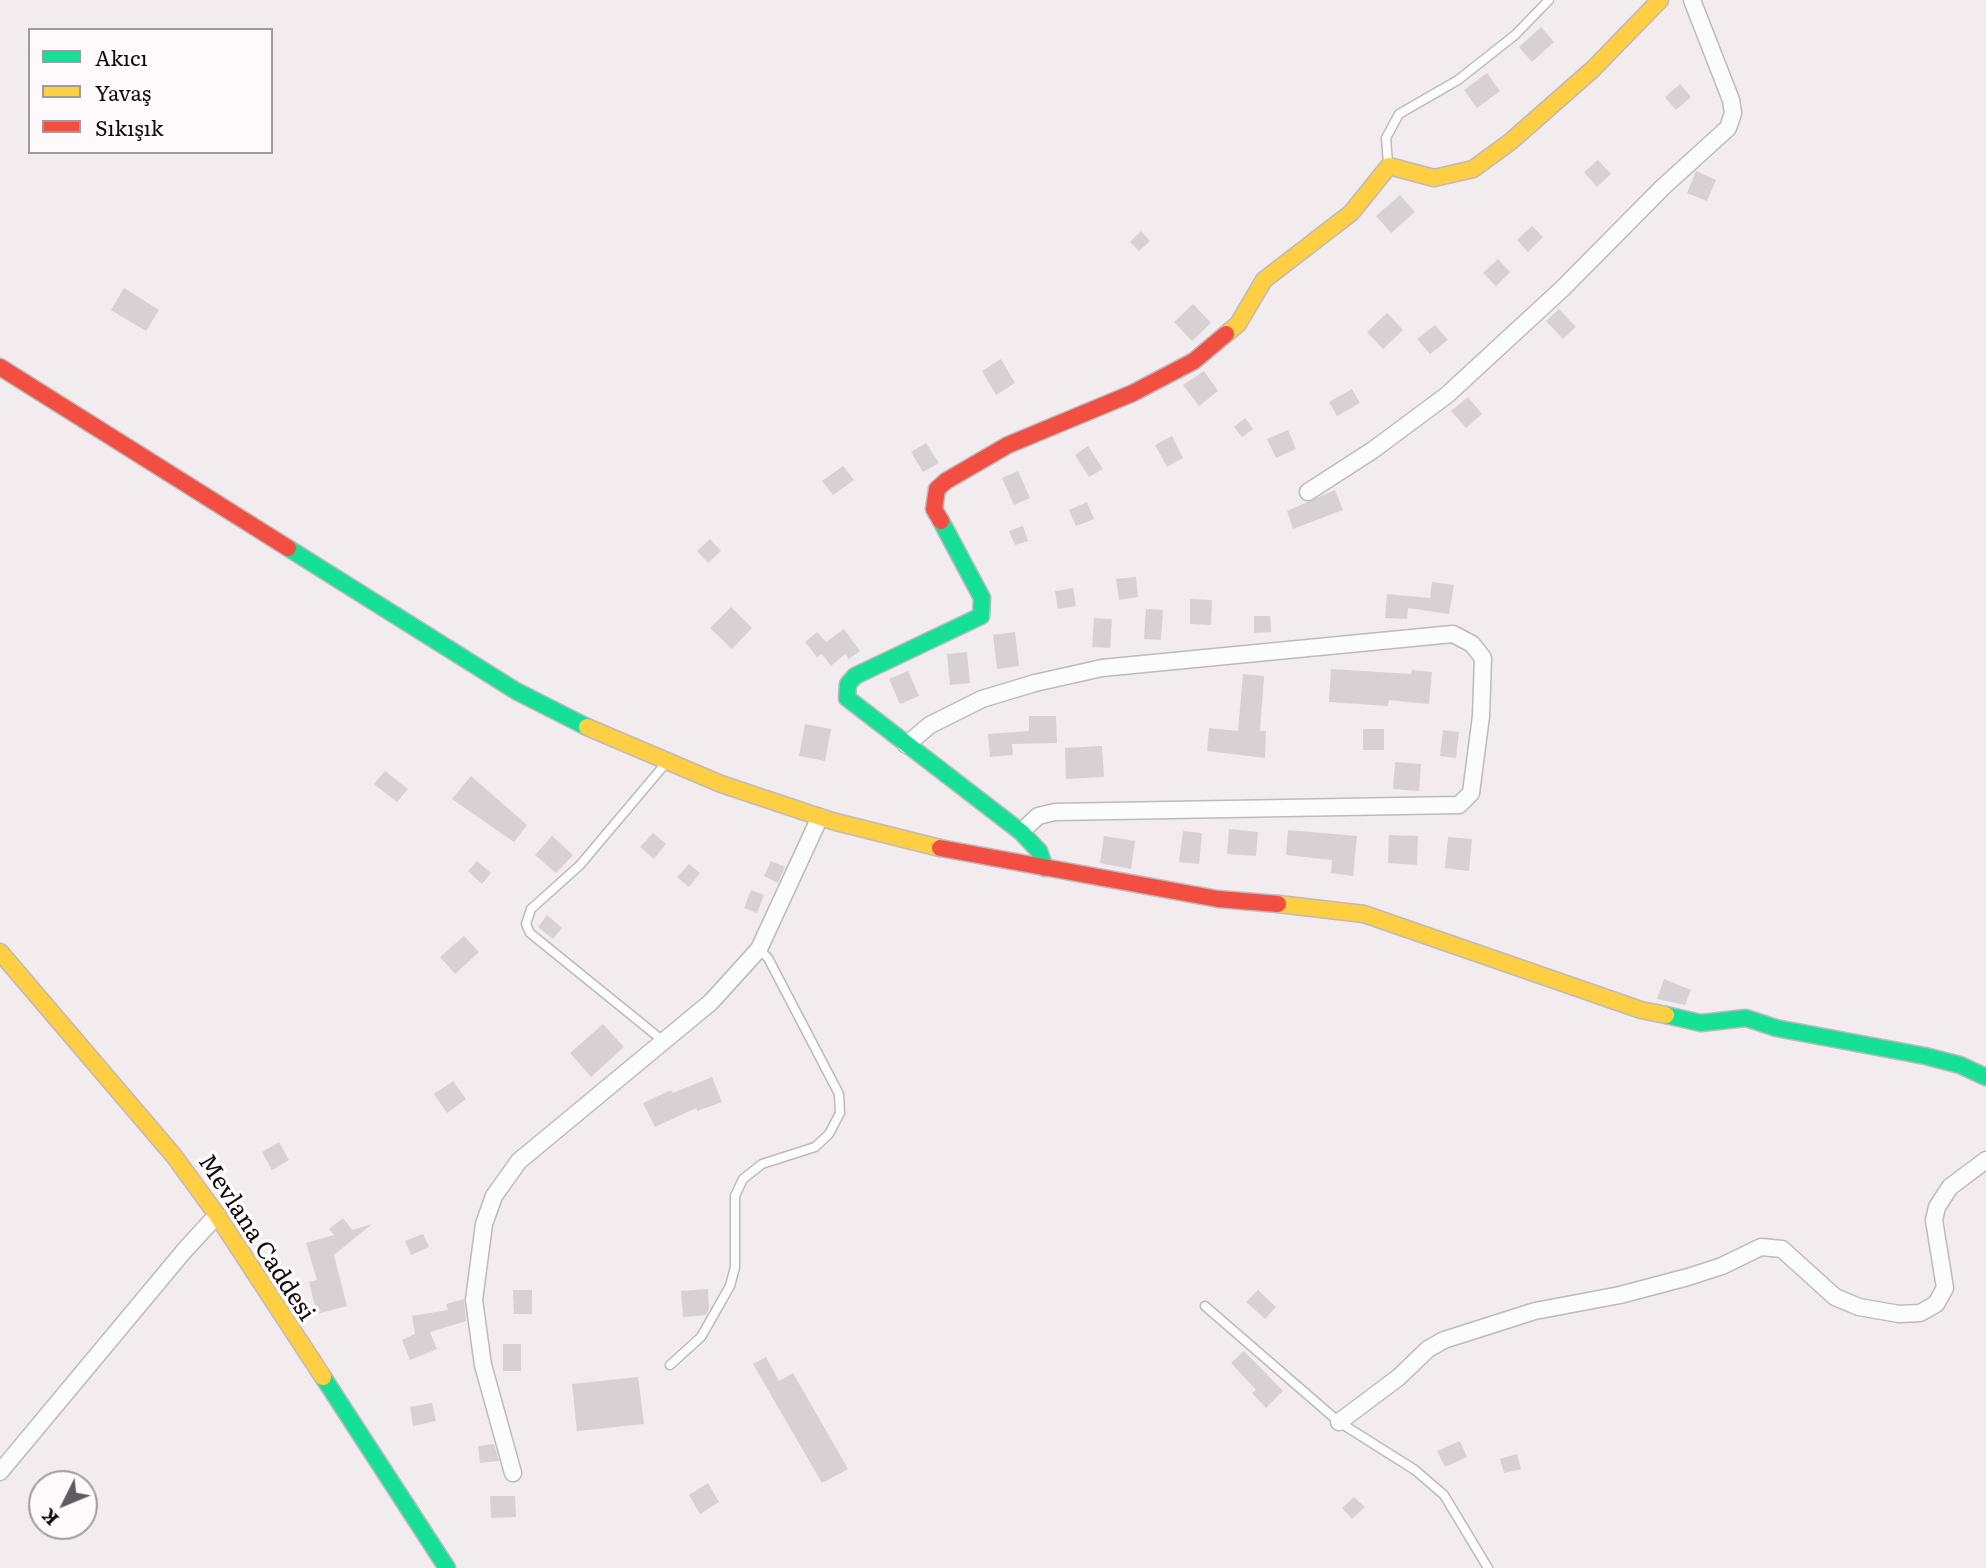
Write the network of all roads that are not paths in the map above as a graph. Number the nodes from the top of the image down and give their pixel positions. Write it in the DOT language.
graph roads {
  1 [pos="1549,0"];
  2 [pos="1660,0"];
  3 [pos="1692,0"];
  4 [pos="1389,166"];
  5 [pos="0,367"];
  6 [pos="1308,492"];
  7 [pos="906,745"];
  8 [pos="666,763"];
  9 [pos="820,817"];
  10 [pos="1021,832"];
  11 [pos="1045,868"];
  12 [pos="759,949"];
  13 [pos="0,952"];
  14 [pos="662,1040"];
  15 [pos="1986,1077"];
  16 [pos="1986,1160"];
  17 [pos="217,1215"];
  18 [pos="1205,1306"];
  19 [pos="670,1365"];
  20 [pos="1339,1422"];
  21 [pos="0,1472"];
  22 [pos="513,1473"];
  23 [pos="447,1568"];
  24 [pos="1488,1568"];
  1 -- 4 [label="lane"];
  2 -- 4 [label="street"];
  3 -- 6 [label="street"];
  4 -- 7 [label="street"];
  5 -- 8 [label="street"];
  7 -- 10 [label="street"];
  7 -- 10 [label="street"];
  8 -- 9 [label="street"];
  8 -- 14 [label="lane"];
  9 -- 11 [label="street"];
  9 -- 12 [label="street"];
  10 -- 11 [label="street"];
  11 -- 15 [label="street"];
  12 -- 14 [label="street"];
  12 -- 19 [label="lane"];
  13 -- 17 [label="street, Mevlana Caddesi"];
  14 -- 22 [label="street"];
  16 -- 20 [label="street"];
  17 -- 21 [label="street"];
  17 -- 23 [label="street, Mevlana Caddesi"];
  18 -- 20 [label="lane"];
  20 -- 24 [label="lane"];
}
